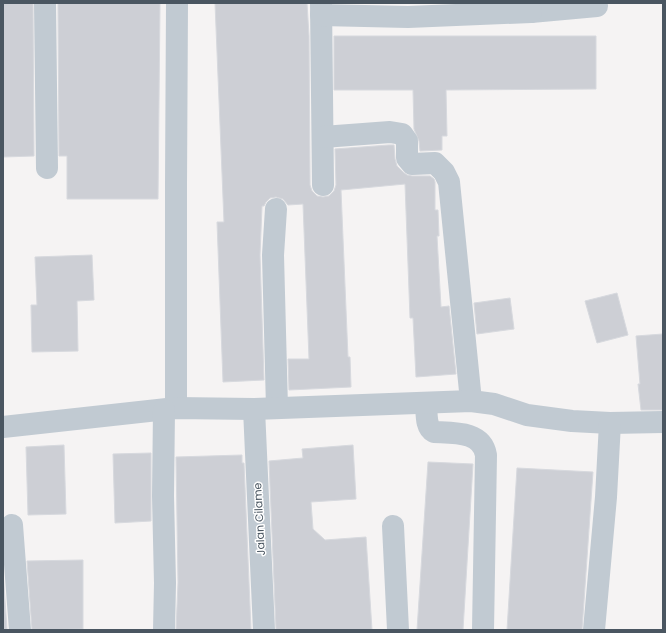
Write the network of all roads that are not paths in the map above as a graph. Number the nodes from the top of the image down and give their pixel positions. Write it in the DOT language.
graph roads {
  1 [pos="45,3"];
  2 [pos="177,3"];
  3 [pos="597,6"];
  4 [pos="531,8"];
  5 [pos="321,9"];
  6 [pos="323,137"];
  7 [pos="47,168"];
  8 [pos="323,185"];
  9 [pos="276,208"];
  10 [pos="472,401"];
  11 [pos="426,403"];
  12 [pos="277,408"];
  13 [pos="170,409"];
  14 [pos="254,409"];
  15 [pos="610,422"];
  16 [pos="663,422"];
  17 [pos="3,427"];
  18 [pos="12,525"];
  19 [pos="393,526"];
  20 [pos="20,630"];
  21 [pos="164,630"];
  22 [pos="264,630"];
  23 [pos="398,630"];
  24 [pos="483,630"];
  25 [pos="594,630"];
  1 -- 7 [label="street"];
  2 -- 13 [label="street"];
  3 -- 4 [label="street"];
  4 -- 5 [label="street"];
  5 -- 6 [label="street"];
  6 -- 8 [label="street"];
  6 -- 10 [label="street"];
  9 -- 12 [label="street"];
  10 -- 11 [label="street"];
  10 -- 15 [label="street"];
  11 -- 12 [label="street"];
  11 -- 24 [label="street"];
  12 -- 14 [label="street"];
  13 -- 14 [label="street"];
  13 -- 17 [label="street"];
  13 -- 21 [label="street"];
  14 -- 22 [label="street, Jalan Cilame"];
  15 -- 16 [label="street"];
  15 -- 25 [label="street"];
  18 -- 20 [label="street"];
  19 -- 23 [label="street"];
}
